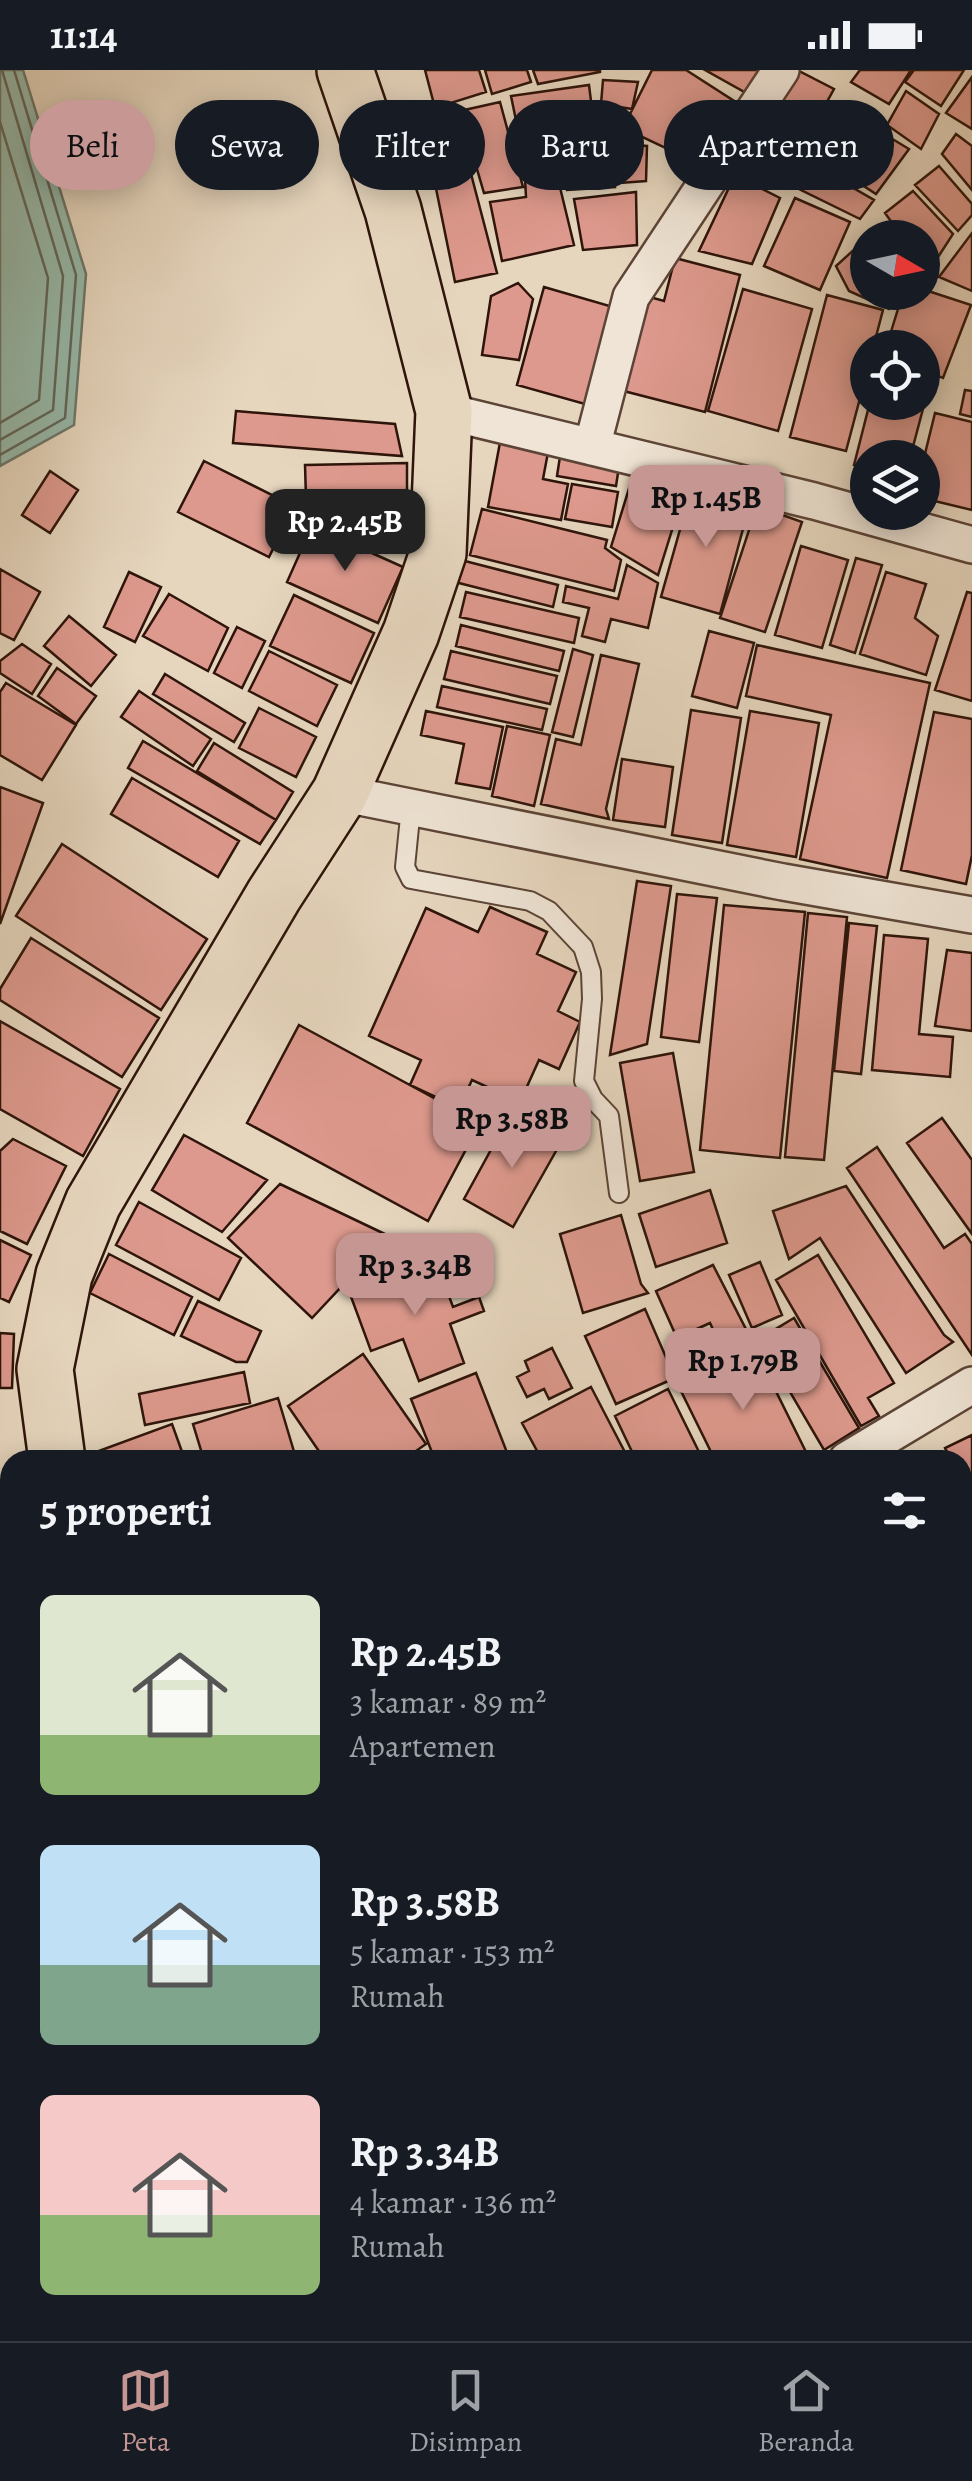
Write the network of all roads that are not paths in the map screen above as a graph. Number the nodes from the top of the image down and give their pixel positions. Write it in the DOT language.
graph roads {
  1 [pos="345,70"];
  2 [pos="781,70"];
  3 [pos="444,411"];
  4 [pos="592,446"];
  5 [pos="972,545"];
  6 [pos="340,793"];
  7 [pos="411,807"];
  8 [pos="972,915"];
  9 [pos="618,1193"];
  10 [pos="972,1385"];
  11 [pos="55,1450"];
  12 [pos="864,1450"];
  1 -- 3 [label="highway"];
  2 -- 4 [label="street"];
  3 -- 4 [label="street"];
  3 -- 6 [label="highway"];
  4 -- 5 [label="street"];
  6 -- 7 [label="street"];
  6 -- 11 [label="highway"];
  7 -- 8 [label="street"];
  7 -- 9 [label="lane"];
  10 -- 12 [label="street"];
}
